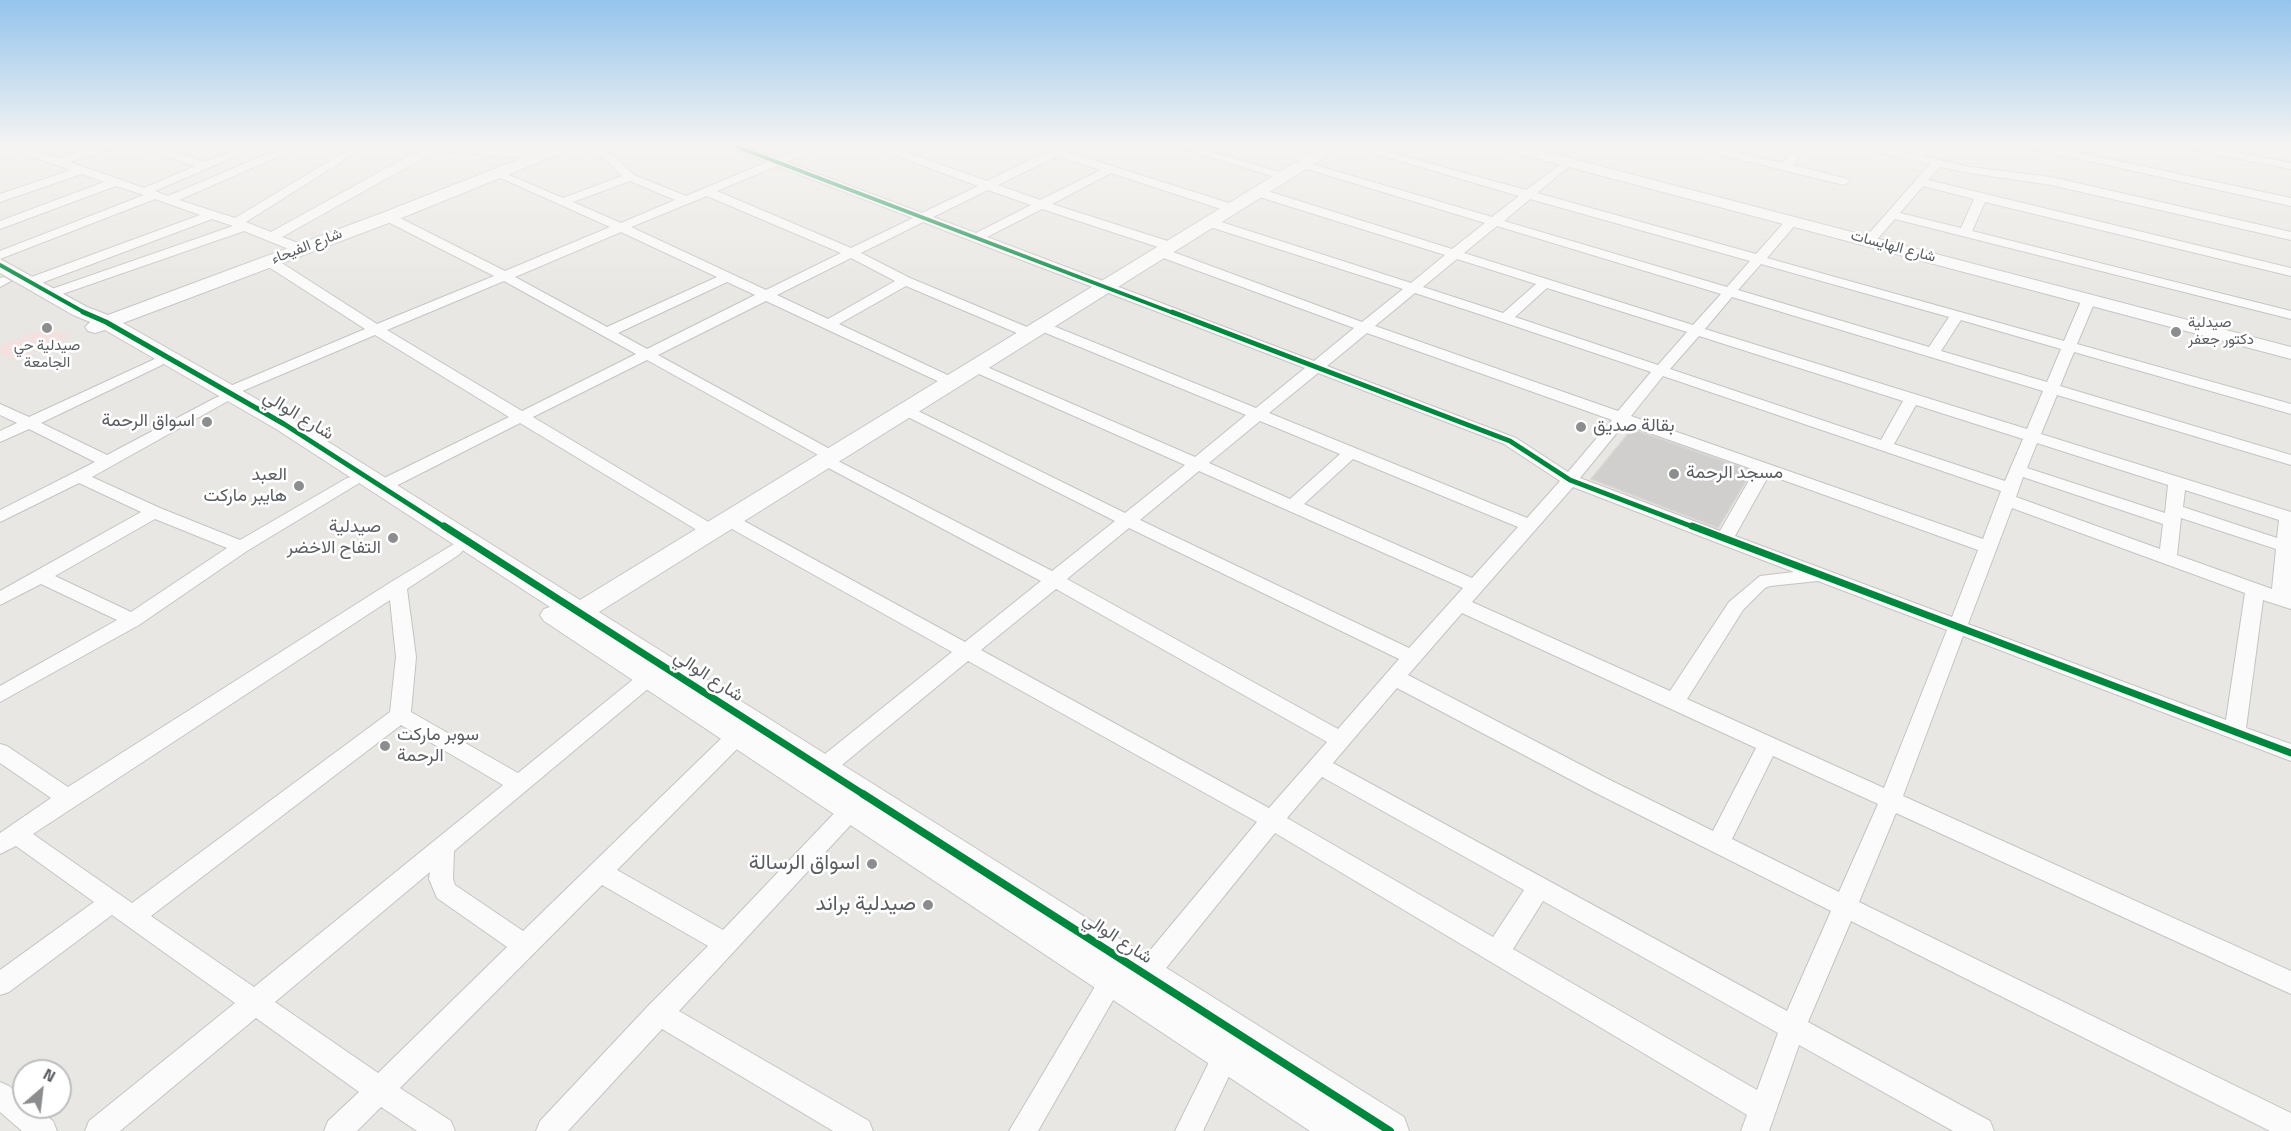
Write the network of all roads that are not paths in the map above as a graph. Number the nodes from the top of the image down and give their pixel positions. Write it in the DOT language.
graph roads {
  1 [pos="78,196"];
  2 [pos="144,196"];
  3 [pos="158,196"];
  4 [pos="178,196"];
  5 [pos="284,196"];
  6 [pos="346,196"];
  7 [pos="442,196"];
  8 [pos="549,196"];
  9 [pos="580,196"];
  10 [pos="675,196"];
  11 [pos="695,196"];
  12 [pos="717,196"];
  13 [pos="866,196"];
  14 [pos="965,196"];
  15 [pos="1017,196"];
  16 [pos="1060,196"];
  17 [pos="1194,196"];
  18 [pos="1251,196"];
  19 [pos="1269,196"];
  20 [pos="1405,196"];
  21 [pos="1526,196"];
  22 [pos="1534,196"];
  23 [pos="1696,196"];
  24 [pos="1909,196"];
  25 [pos="1977,196"];
  26 [pos="2003,196"];
  27 [pos="2039,196"];
  28 [pos="2044,196"];
  29 [pos="2263,196"];
  30 [pos="1982,197"];
  31 [pos="168,200"];
  32 [pos="685,200"];
  33 [pos="563,202"];
  34 [pos="2291,202"];
  35 [pos="1042,205"];
  36 [pos="1231,208"];
  37 [pos="211,215"];
  38 [pos="1893,215"];
  39 [pos="388,217"];
  40 [pos="923,217"];
  41 [pos="1792,221"];
  42 [pos="1208,222"];
  43 [pos="1493,222"];
  44 [pos="0,225"];
  45 [pos="239,225"];
  46 [pos="620,227"];
  47 [pos="1965,233"];
  48 [pos="2291,236"];
  49 [pos="272,237"];
  50 [pos="976,238"];
  51 [pos="1869,241"];
  52 [pos="301,249"];
  53 [pos="1165,249"];
  54 [pos="850,253"];
  55 [pos="0,255"];
  56 [pos="1454,255"];
  57 [pos="1760,259"];
  58 [pos="269,261"];
  59 [pos="2291,272"];
  60 [pos="504,276"];
  61 [pos="1,277"];
  62 [pos="726,278"];
  63 [pos="905,281"];
  64 [pos="1545,283"];
  65 [pos="1104,287"];
  66 [pos="41,288"];
  67 [pos="1414,288"];
  68 [pos="1731,293"];
  69 [pos="766,295"];
  70 [pos="2089,299"];
  71 [pos="1958,314"];
  72 [pos="2291,315"];
  73 [pos="1506,318"];
  74 [pos="100,325"];
  75 [pos="828,325"];
  76 [pos="1366,328"];
  77 [pos="1035,329"];
  78 [pos="376,330"];
  79 [pos="1697,330"];
  80 [pos="608,332"];
  81 [pos="2069,345"];
  82 [pos="1934,352"];
  83 [pos="2291,353"];
  84 [pos="647,355"];
  85 [pos="157,362"];
  86 [pos="975,367"];
  87 [pos="1317,367"];
  88 [pos="1660,371"];
  89 [pos="951,382"];
  90 [pos="2052,388"];
  91 [pos="224,396"];
  92 [pos="1911,399"];
  93 [pos="0,409"];
  94 [pos="2291,409"];
  95 [pos="905,410"];
  96 [pos="1258,415"];
  97 [pos="522,417"];
  98 [pos="1621,418"];
  99 [pos="29,423"];
  100 [pos="0,437"];
  101 [pos="2032,437"];
  102 [pos="1885,447"];
  103 [pos="1350,453"];
  104 [pos="828,458"];
  105 [pos="2291,460"];
  106 [pos="106,461"];
  107 [pos="1197,465"];
  108 [pos="1764,469"];
  109 [pos="79,477"];
  110 [pos="1570,480"];
  111 [pos="354,482"];
  112 [pos="2177,483"];
  113 [pos="382,486"];
  114 [pos="2012,486"];
  115 [pos="1292,506"];
  116 [pos="154,512"];
  117 [pos="2173,516"];
  118 [pos="0,517"];
  119 [pos="2289,518"];
  120 [pos="1128,521"];
  121 [pos="720,525"];
  122 [pos="1529,525"];
  123 [pos="1724,539"];
  124 [pos="1989,547"];
  125 [pos="2288,547"];
  126 [pos="242,548"];
  127 [pos="454,550"];
  128 [pos="2168,558"];
  129 [pos="40,576"];
  130 [pos="1821,576"];
  131 [pos="1054,580"];
  132 [pos="397,586"];
  133 [pos="1475,586"];
  134 [pos="2255,590"];
  135 [pos="0,599"];
  136 [pos="2285,601"];
  137 [pos="1460,604"];
  138 [pos="571,617"];
  139 [pos="132,620"];
  140 [pos="1957,627"];
  141 [pos="965,650"];
  142 [pos="1412,657"];
  143 [pos="1394,677"];
  144 [pos="648,678"];
  145 [pos="0,695"];
  146 [pos="1674,702"];
  147 [pos="400,715"];
  148 [pos="2235,732"];
  149 [pos="738,735"];
  150 [pos="1341,740"];
  151 [pos="1768,744"];
  152 [pos="0,752"];
  153 [pos="2291,753"];
  154 [pos="1319,765"];
  155 [pos="823,768"];
  156 [pos="518,784"];
  157 [pos="68,798"];
  158 [pos="1891,799"];
  159 [pos="850,811"];
  160 [pos="1272,820"];
  161 [pos="8,840"];
  162 [pos="1718,844"];
  163 [pos="443,846"];
  164 [pos="600,872"];
  165 [pos="1539,887"];
  166 [pos="112,902"];
  167 [pos="1844,906"];
  168 [pos="132,916"];
  169 [pos="725,943"];
  170 [pos="525,946"];
  171 [pos="1497,952"];
  172 [pos="2291,982"];
  173 [pos="1129,983"];
  174 [pos="0,984"];
  175 [pos="254,1002"];
  176 [pos="658,1013"];
  177 [pos="1793,1028"];
  178 [pos="1226,1055"];
  179 [pos="379,1090"];
  180 [pos="0,1095"];
  181 [pos="1759,1120"];
  182 [pos="2291,1127"];
  183 [pos="43,1131"];
  184 [pos="99,1131"];
  185 [pos="338,1131"];
  186 [pos="441,1131"];
  187 [pos="550,1131"];
  188 [pos="859,1131"];
  189 [pos="1023,1131"];
  190 [pos="1189,1131"];
  191 [pos="1344,1131"];
  192 [pos="1390,1131"];
  193 [pos="1980,1131"];
  1 -- 44 [label="street"];
  2 -- 55 [label="street"];
  3 -- 31 [label="street"];
  4 -- 31 [label="street"];
  5 -- 45 [label="street"];
  6 -- 49 [label="street"];
  7 -- 39 [label="street, شارع الفيحاء"];
  8 -- 33 [label="street"];
  9 -- 33 [label="street"];
  10 -- 32 [label="street"];
  11 -- 32 [label="street"];
  12 -- 54 [label="street"];
  13 -- 40 [label="street"];
  14 -- 40 [label="street"];
  15 -- 35 [label="street"];
  16 -- 35 [label="street"];
  17 -- 36 [label="street"];
  18 -- 36 [label="street"];
  19 -- 56 [label="street"];
  20 -- 43 [label="street"];
  21 -- 43 [label="street"];
  22 -- 57 [label="street"];
  23 -- 41 [label="street, شارع الهايسات"];
  24 -- 38 [label="street"];
  25 -- 30 [label="street"];
  26 -- 30 [label="street"];
  27 -- 59 [label="street"];
  28 -- 48 [label="street"];
  29 -- 34 [label="street"];
  30 -- 47 [label="street"];
  31 -- 37 [label="street"];
  32 -- 46 [label="street"];
  33 -- 46 [label="street"];
  35 -- 50 [label="street"];
  35 -- 53 [label="street"];
  36 -- 42 [label="street"];
  37 -- 45 [label="street"];
  37 -- 66 [label="street"];
  38 -- 47 [label="street"];
  38 -- 51 [label="street"];
  39 -- 52 [label="street, شارع الفيحاء"];
  39 -- 60 [label="street"];
  40 -- 50 [label="street"];
  40 -- 54 [label="street"];
  41 -- 51 [label="street, شارع الهايسات"];
  41 -- 57 [label="street"];
  42 -- 53 [label="street"];
  42 -- 67 [label="street"];
  43 -- 56 [label="street"];
  43 -- 68 [label="street"];
  45 -- 49 [label="street"];
  45 -- 66 [label="street"];
  46 -- 60 [label="street"];
  46 -- 62 [label="street"];
  47 -- 72 [label="street"];
  49 -- 52 [label="street"];
  50 -- 65 [label="street"];
  51 -- 70 [label="street, شارع الهايسات"];
  52 -- 58 [label="street, شارع الفيحاء"];
  53 -- 65 [label="street"];
  53 -- 76 [label="street"];
  54 -- 63 [label="street"];
  54 -- 69 [label="street"];
  56 -- 64 [label="street"];
  56 -- 67 [label="street"];
  57 -- 68 [label="street"];
  57 -- 71 [label="street"];
  58 -- 74 [label="street, شارع الفيحاء"];
  58 -- 78 [label="street"];
  60 -- 78 [label="street"];
  60 -- 80 [label="street"];
  61 -- 66 [label="street, شارع الوالي"];
  61 -- 74 [label="street, شارع الوالي"];
  62 -- 69 [label="street"];
  62 -- 80 [label="street"];
  63 -- 75 [label="street"];
  63 -- 77 [label="street"];
  64 -- 73 [label="street"];
  64 -- 79 [label="street"];
  65 -- 77 [label="street"];
  65 -- 87 [label="street"];
  66 -- 74 [label="street, شارع الوالي"];
  67 -- 73 [label="street"];
  67 -- 76 [label="street"];
  68 -- 79 [label="street"];
  68 -- 82 [label="street"];
  69 -- 75 [label="street"];
  69 -- 84 [label="street"];
  70 -- 81 [label="street"];
  70 -- 83 [label="street, شارع الهايسات"];
  71 -- 81 [label="street"];
  71 -- 82 [label="street"];
  73 -- 88 [label="street"];
  74 -- 85 [label="street, شارع الوالي"];
  74 -- 91 [label="street, شارع الوالي"];
  75 -- 89 [label="street"];
  76 -- 87 [label="street"];
  76 -- 98 [label="street"];
  77 -- 86 [label="street"];
  77 -- 96 [label="street"];
  78 -- 91 [label="street"];
  78 -- 97 [label="street"];
  79 -- 88 [label="street"];
  79 -- 92 [label="street"];
  80 -- 84 [label="street"];
  81 -- 90 [label="street"];
  81 -- 94 [label="street"];
  82 -- 90 [label="street"];
  84 -- 97 [label="street"];
  84 -- 104 [label="street"];
  85 -- 91 [label="street, شارع الوالي"];
  85 -- 99 [label="street"];
  86 -- 89 [label="street"];
  86 -- 107 [label="street"];
  87 -- 96 [label="street"];
  87 -- 110 [label="street"];
  88 -- 98 [label="street"];
  88 -- 102 [label="street"];
  89 -- 95 [label="street"];
  90 -- 101 [label="street"];
  90 -- 105 [label="street"];
  91 -- 106 [label="street"];
  91 -- 111 [label="street, شارع الوالي"];
  91 -- 113 [label="street, شارع الوالي"];
  92 -- 101 [label="street"];
  92 -- 102 [label="street"];
  93 -- 99 [label="street"];
  95 -- 104 [label="street"];
  95 -- 120 [label="street"];
  96 -- 103 [label="street"];
  96 -- 107 [label="street"];
  97 -- 113 [label="street"];
  97 -- 121 [label="street"];
  98 -- 108 [label="street"];
  98 -- 110 [label="street"];
  99 -- 100 [label="street"];
  99 -- 106 [label="street"];
  101 -- 112 [label="street"];
  101 -- 114 [label="street"];
  102 -- 114 [label="street"];
  103 -- 115 [label="street"];
  103 -- 122 [label="street"];
  104 -- 121 [label="street"];
  104 -- 131 [label="street"];
  106 -- 109 [label="street"];
  107 -- 115 [label="street"];
  107 -- 120 [label="street"];
  108 -- 123 [label="street"];
  108 -- 124 [label="street"];
  109 -- 116 [label="street"];
  109 -- 118 [label="street"];
  110 -- 122 [label="street"];
  110 -- 123 [label="street"];
  111 -- 126 [label="street"];
  111 -- 127 [label="street, شارع الوالي"];
  112 -- 117 [label="street"];
  112 -- 119 [label="street"];
  113 -- 138 [label="street, شارع الوالي"];
  114 -- 117 [label="street"];
  114 -- 124 [label="street"];
  114 -- 128 [label="street"];
  115 -- 133 [label="street"];
  116 -- 126 [label="street"];
  116 -- 129 [label="street"];
  117 -- 125 [label="street"];
  117 -- 128 [label="street"];
  119 -- 125 [label="street"];
  120 -- 131 [label="street"];
  120 -- 142 [label="street"];
  121 -- 138 [label="street"];
  121 -- 141 [label="street"];
  122 -- 133 [label="street"];
  123 -- 130 [label="street"];
  124 -- 140 [label="street"];
  125 -- 136 [label="street"];
  126 -- 139 [label="street"];
  127 -- 132 [label="street"];
  127 -- 138 [label="street, شارع الوالي"];
  128 -- 134 [label="street"];
  129 -- 135 [label="street"];
  129 -- 139 [label="street"];
  130 -- 140 [label="street"];
  130 -- 146 [label="street"];
  131 -- 141 [label="street"];
  131 -- 150 [label="street"];
  132 -- 147 [label="street"];
  132 -- 157 [label="street"];
  133 -- 137 [label="street"];
  134 -- 136 [label="street"];
  134 -- 148 [label="street"];
  137 -- 142 [label="street"];
  137 -- 146 [label="street"];
  138 -- 144 [label="street, شارع الوالي"];
  138 -- 155 [label="street, شارع الوالي"];
  139 -- 145 [label="street"];
  140 -- 148 [label="street"];
  140 -- 158 [label="street"];
  141 -- 155 [label="street"];
  141 -- 160 [label="street"];
  142 -- 143 [label="street"];
  143 -- 150 [label="street"];
  143 -- 162 [label="street"];
  144 -- 149 [label="street, شارع الوالي"];
  144 -- 156 [label="street"];
  146 -- 151 [label="street"];
  147 -- 156 [label="street"];
  147 -- 168 [label="street"];
  148 -- 153 [label="street"];
  149 -- 159 [label="street, شارع الوالي"];
  149 -- 164 [label="street"];
  150 -- 154 [label="street"];
  151 -- 158 [label="street"];
  151 -- 162 [label="street"];
  152 -- 157 [label="street"];
  154 -- 160 [label="street"];
  154 -- 165 [label="street"];
  155 -- 173 [label="street, شارع الوالي"];
  156 -- 163 [label="street"];
  157 -- 161 [label="street"];
  158 -- 167 [label="street"];
  158 -- 172 [label="street"];
  159 -- 169 [label="street"];
  159 -- 173 [label="street, شارع الوالي"];
  160 -- 171 [label="street"];
  160 -- 173 [label="street"];
  161 -- 166 [label="street"];
  162 -- 167 [label="street"];
  163 -- 170 [label="street"];
  163 -- 175 [label="street"];
  164 -- 169 [label="street"];
  164 -- 170 [label="street"];
  165 -- 171 [label="street"];
  165 -- 177 [label="street"];
  166 -- 168 [label="street"];
  166 -- 174 [label="street"];
  167 -- 177 [label="street"];
  167 -- 182 [label="street"];
  168 -- 175 [label="street"];
  169 -- 176 [label="street"];
  170 -- 179 [label="street"];
  171 -- 181 [label="street"];
  173 -- 178 [label="street, شارع الوالي"];
  173 -- 189 [label="street"];
  173 -- 192 [label="street, شارع الوالي"];
  175 -- 179 [label="street"];
  175 -- 184 [label="street"];
  176 -- 187 [label="street"];
  176 -- 188 [label="street"];
  177 -- 181 [label="street"];
  177 -- 193 [label="street"];
  178 -- 190 [label="street"];
  178 -- 191 [label="street, شارع الوالي"];
  179 -- 185 [label="street"];
  179 -- 186 [label="street"];
  180 -- 183 [label="street"];
}
